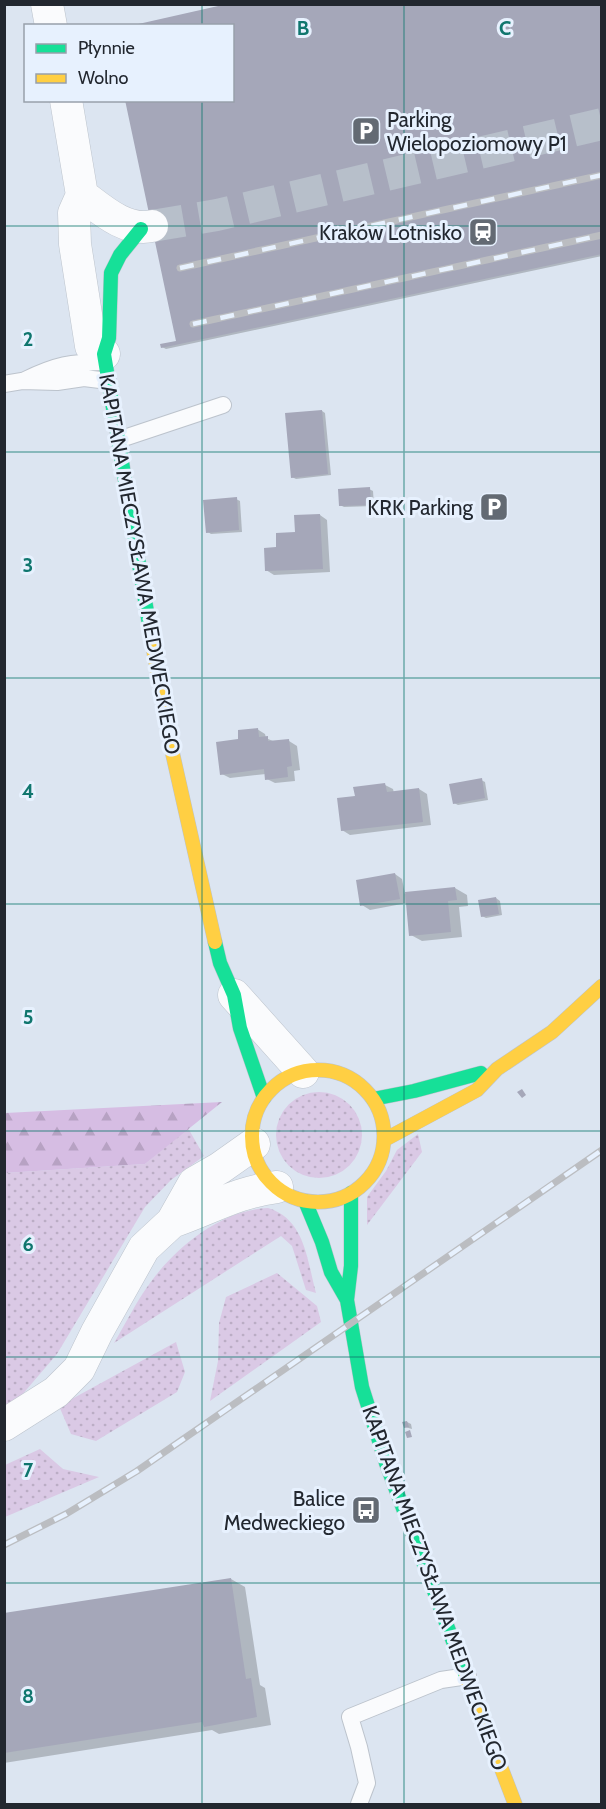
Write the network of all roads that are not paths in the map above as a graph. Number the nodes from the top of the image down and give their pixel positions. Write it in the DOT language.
graph roads {
  1 [pos="47,4"];
  2 [pos="51,24"];
  3 [pos="66,102"];
  4 [pos="82,195"];
  5 [pos="147,228"];
  6 [pos="106,366"];
  7 [pos="4,384"];
  8 [pos="223,405"];
  9 [pos="118,440"];
  10 [pos="602,986"];
  11 [pos="234,995"];
  12 [pos="497,1069"];
  13 [pos="303,1072"];
  14 [pos="264,1098"];
  15 [pos="373,1099"];
  16 [pos="384,1140"];
  17 [pos="254,1144"];
  18 [pos="277,1187"];
  19 [pos="351,1193"];
  20 [pos="305,1201"];
  21 [pos="172,1221"];
  22 [pos="347,1300"];
  23 [pos="4,1425"];
  24 [pos="468,1676"];
  25 [pos="359,1804"];
  26 [pos="515,1804"];
  1 -- 2 [label="street"];
  3 -- 4 [label="street, KAPITANA MIECZYSŁAWA MEDWECKIEGO"];
  4 -- 5 [label="street"];
  4 -- 6 [label="street, KAPITANA MIECZYSŁAWA MEDWECKIEGO"];
  5 -- 6 [label="main road"];
  6 -- 7 [label="lane"];
  6 -- 9 [label="main road, KAPITANA MIECZYSŁAWA MEDWECKIEGO"];
  8 -- 9 [label="lane"];
  9 -- 11 [label="main road, KAPITANA MIECZYSŁAWA MEDWECKIEGO"];
  10 -- 12 [label="main road"];
  11 -- 13 [label="street, KAPITANA MIECZYSŁAWA MEDWECKIEGO"];
  11 -- 14 [label="main road, KAPITANA MIECZYSŁAWA MEDWECKIEGO"];
  12 -- 15 [label="main road"];
  12 -- 16 [label="main road"];
  13 -- 14 [label="main road"];
  13 -- 15 [label="main road"];
  14 -- 17 [label="main road"];
  15 -- 16 [label="main road"];
  16 -- 19 [label="main road"];
  17 -- 18 [label="main road"];
  17 -- 21 [label="street"];
  18 -- 20 [label="main road"];
  18 -- 21 [label="street"];
  19 -- 20 [label="main road"];
  19 -- 22 [label="main road, KAPITANA MIECZYSŁAWA MEDWECKIEGO"];
  20 -- 22 [label="main road, KAPITANA MIECZYSŁAWA MEDWECKIEGO"];
  21 -- 23 [label="street"];
  22 -- 24 [label="main road, KAPITANA MIECZYSŁAWA MEDWECKIEGO"];
  24 -- 25 [label="lane"];
  24 -- 26 [label="main road, KAPITANA MIECZYSŁAWA MEDWECKIEGO"];
}
